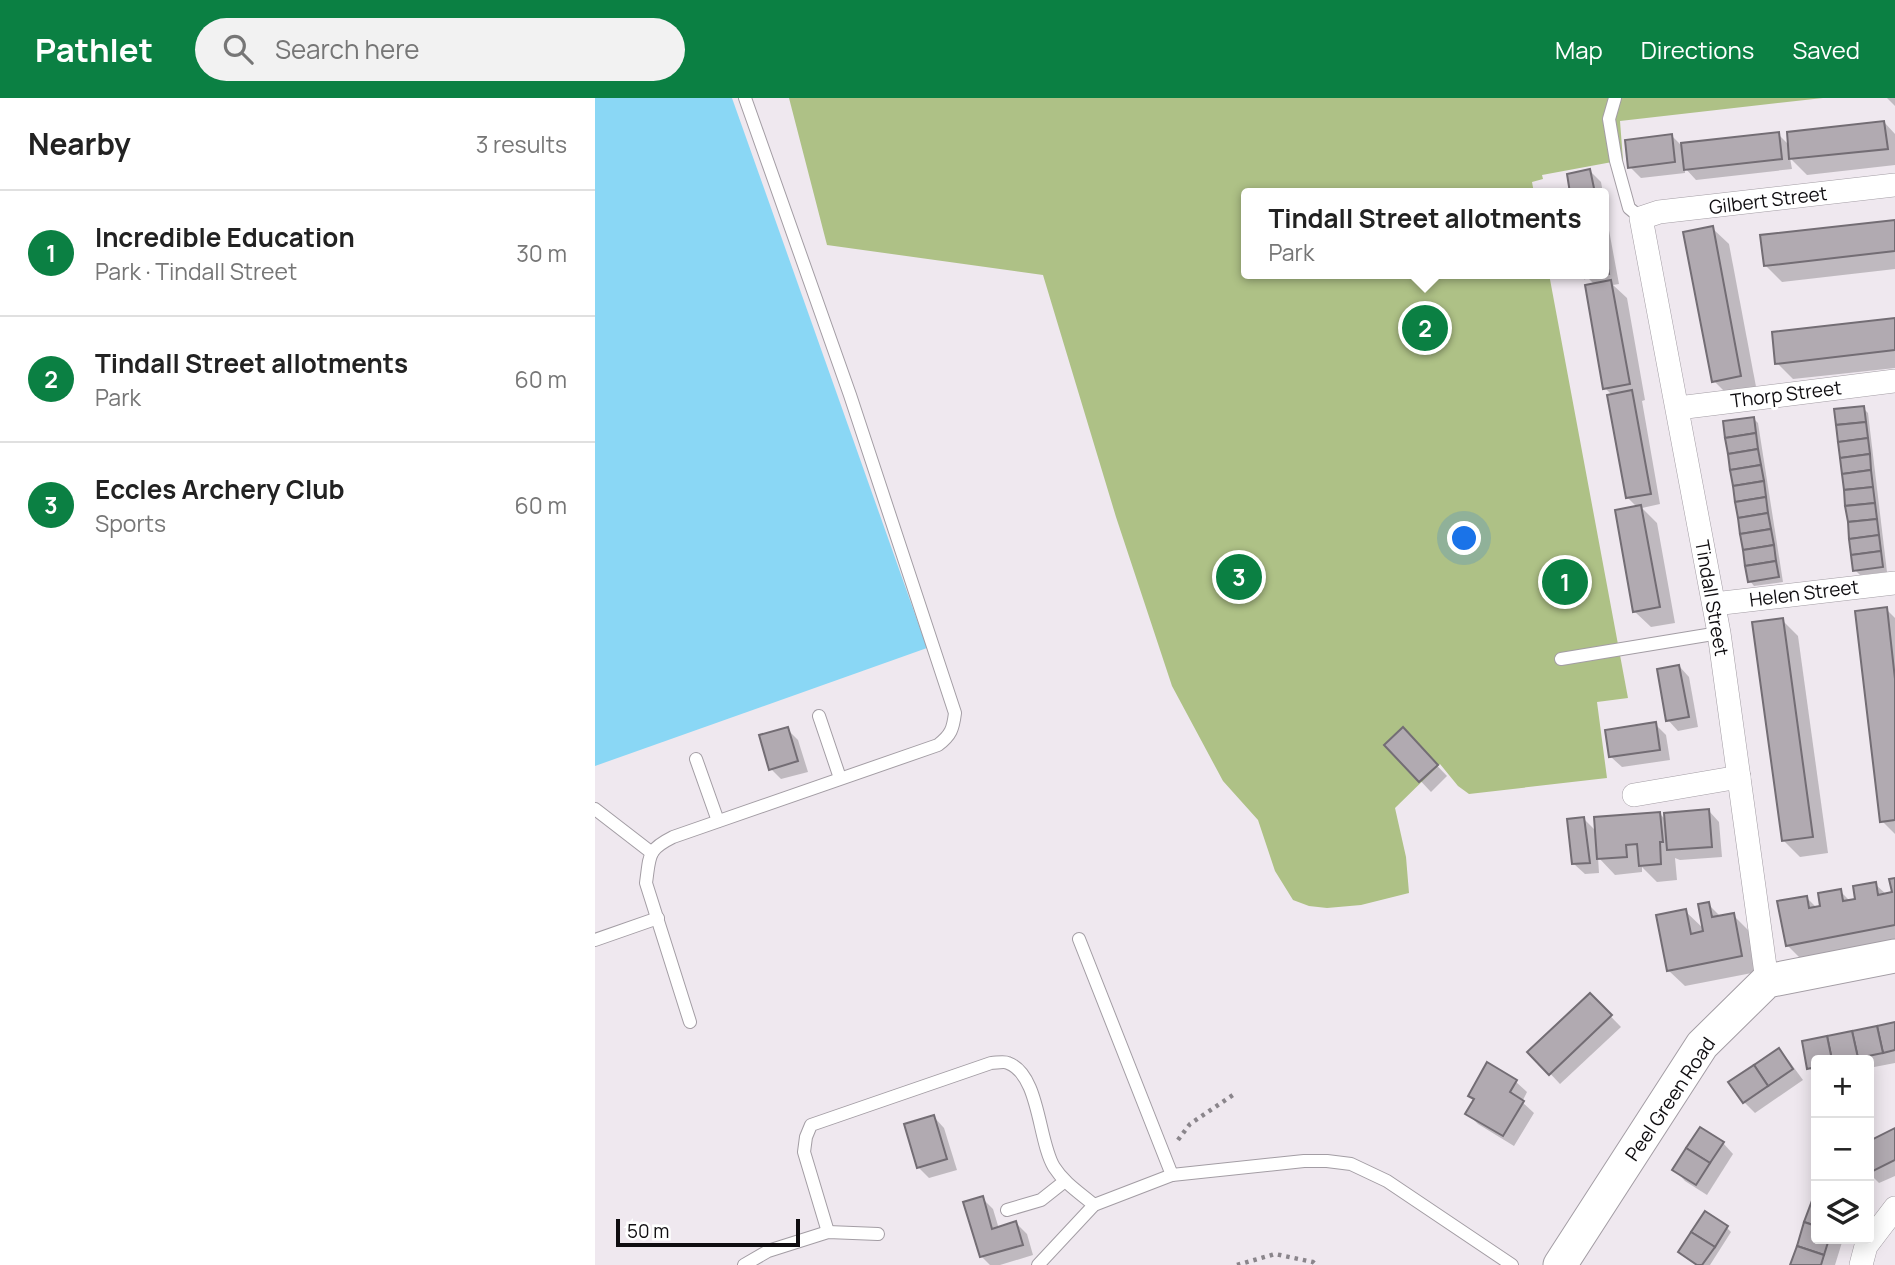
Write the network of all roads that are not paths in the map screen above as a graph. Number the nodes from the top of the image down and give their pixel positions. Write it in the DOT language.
graph roads {
  1 [pos="745,98"];
  2 [pos="1615,98"];
  3 [pos="1895,185"];
  4 [pos="1641,218"];
  5 [pos="1895,381"];
  6 [pos="1678,408"];
  7 [pos="1895,583"];
  8 [pos="1714,604"];
  9 [pos="1719,633"];
  10 [pos="1561,659"];
  11 [pos="819,716"];
  12 [pos="696,759"];
  13 [pos="1739,777"];
  14 [pos="840,778"];
  15 [pos="1634,795"];
  16 [pos="595,809"];
  17 [pos="718,821"];
  18 [pos="652,853"];
  19 [pos="658,919"];
  20 [pos="1079,939"];
  21 [pos="595,940"];
  22 [pos="1895,956"];
  23 [pos="1767,981"];
  24 [pos="690,1021"];
  25 [pos="1172,1175"];
  26 [pos="1065,1181"];
  27 [pos="1094,1205"];
  28 [pos="1895,1208"];
  29 [pos="1007,1210"];
  30 [pos="828,1232"];
  31 [pos="878,1234"];
  32 [pos="744,1265"];
  33 [pos="1038,1265"];
  34 [pos="1512,1265"];
  35 [pos="1560,1265"];
  36 [pos="1861,1265"];
  1 -- 14 [label="lane"];
  2 -- 4 [label="lane"];
  3 -- 4 [label="street, Gilbert Street"];
  4 -- 6 [label="street, Tindall Street"];
  5 -- 6 [label="street, Thorp Street"];
  6 -- 8 [label="street, Tindall Street"];
  7 -- 8 [label="street, Helen Street"];
  8 -- 9 [label="street, Tindall Street"];
  9 -- 10 [label="lane"];
  9 -- 13 [label="street, Tindall Street"];
  11 -- 14 [label="lane"];
  12 -- 17 [label="lane"];
  13 -- 15 [label="street"];
  13 -- 23 [label="street, Tindall Street"];
  14 -- 17 [label="lane"];
  16 -- 18 [label="lane"];
  17 -- 18 [label="lane"];
  18 -- 19 [label="lane"];
  19 -- 21 [label="lane"];
  19 -- 24 [label="lane"];
  20 -- 25 [label="lane"];
  22 -- 23 [label="street"];
  23 -- 35 [label="street, Peel Green Road"];
  25 -- 27 [label="lane"];
  25 -- 34 [label="lane"];
  26 -- 27 [label="lane"];
  26 -- 29 [label="lane"];
  26 -- 30 [label="lane"];
  27 -- 33 [label="lane"];
  28 -- 36 [label="street"];
  30 -- 31 [label="lane"];
  30 -- 32 [label="lane"];
}
